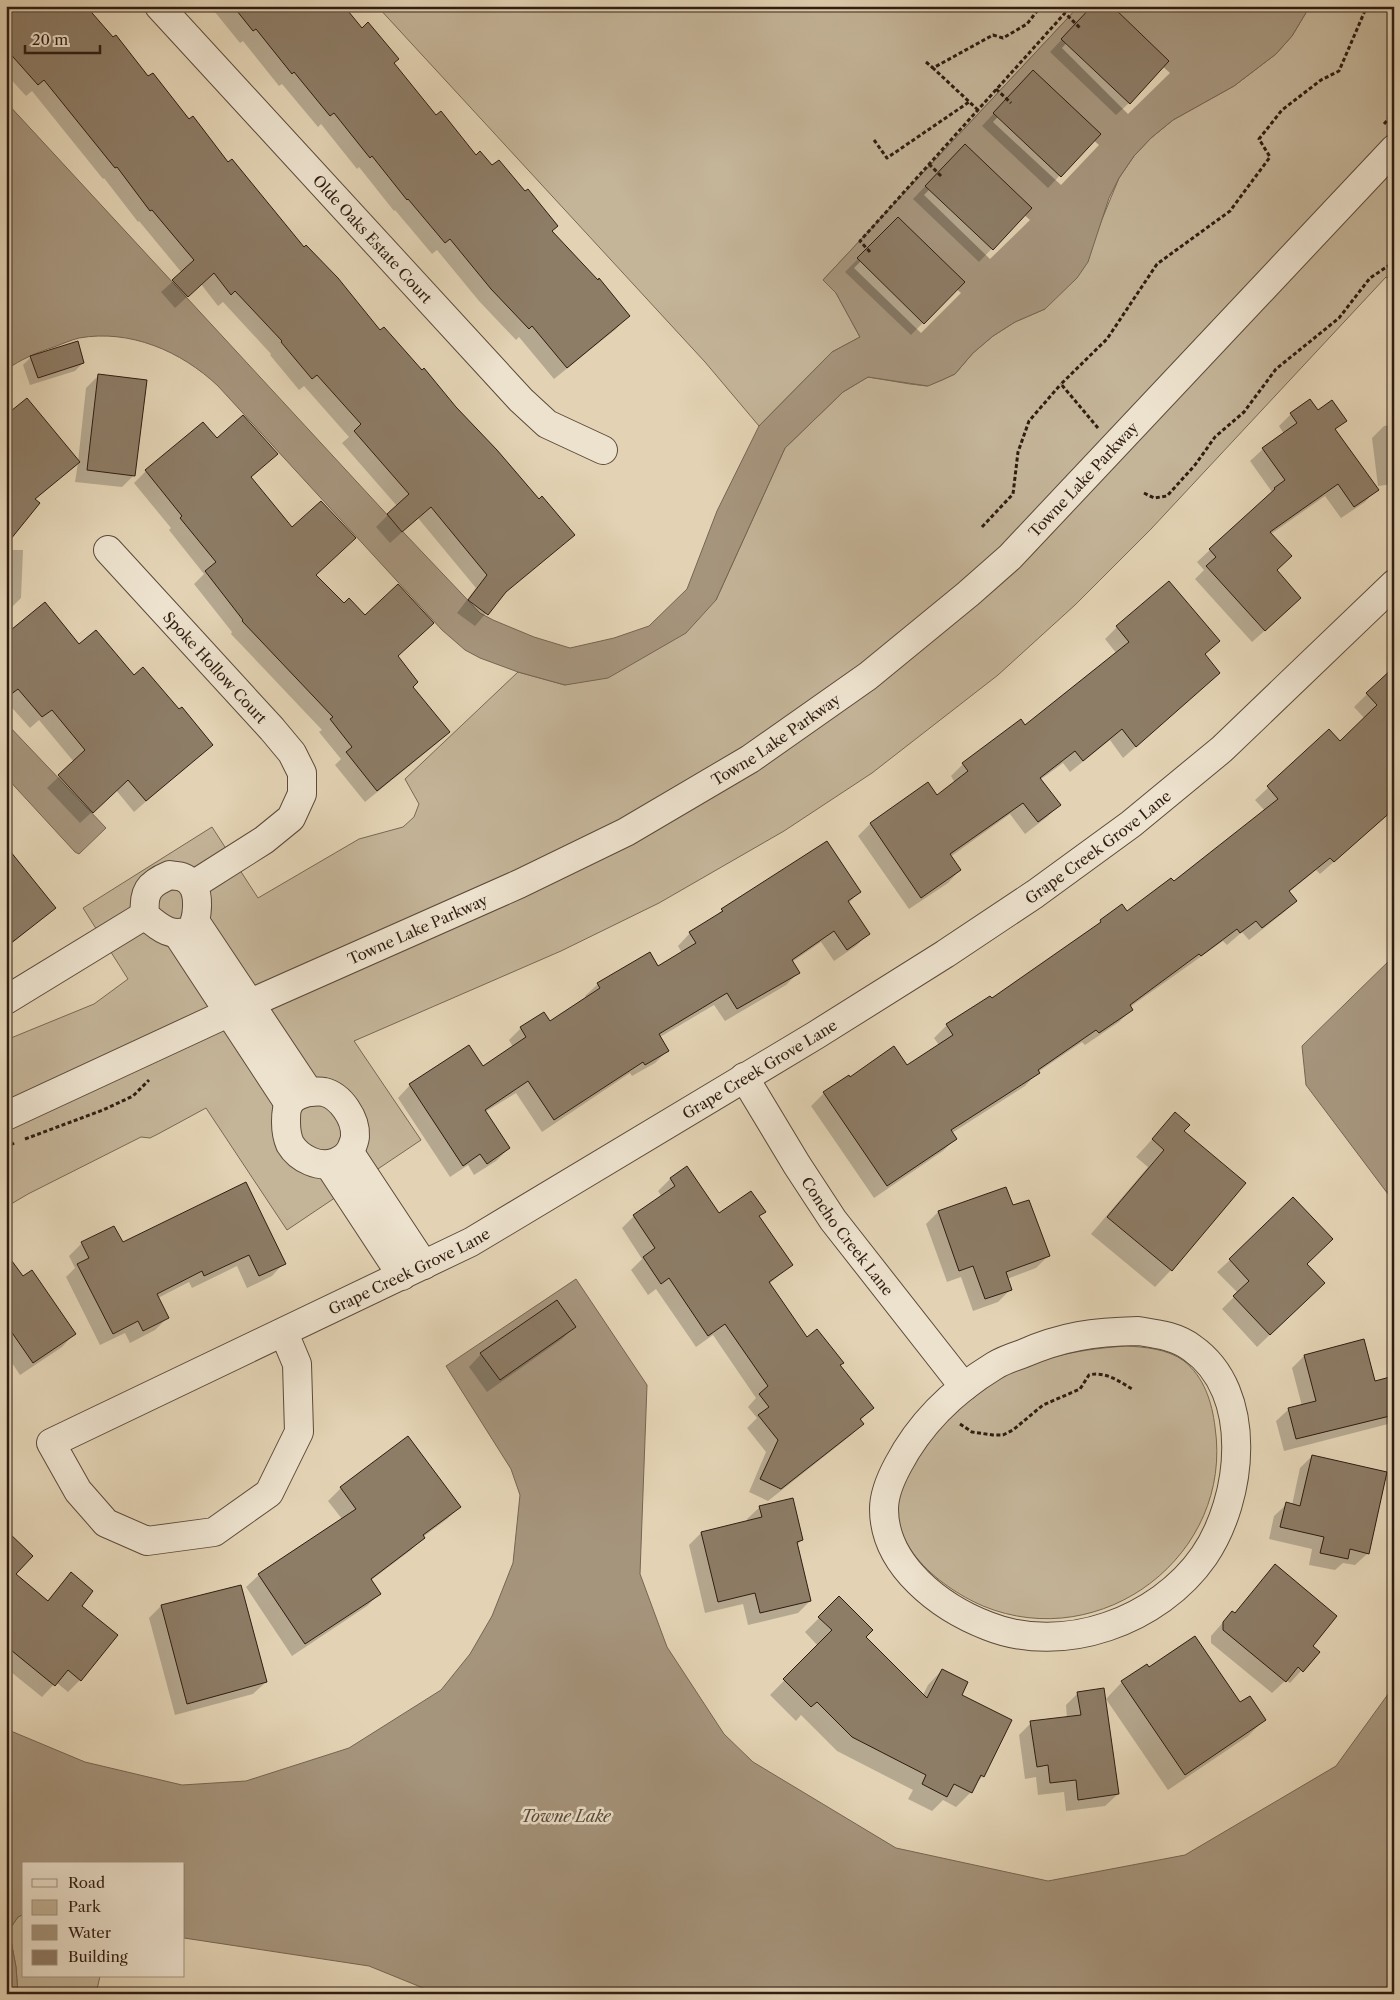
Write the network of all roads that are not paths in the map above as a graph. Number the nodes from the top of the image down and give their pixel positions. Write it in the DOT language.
graph roads {
  1 [pos="159,6"];
  2 [pos="1394,150"];
  3 [pos="603,450"];
  4 [pos="108,550"];
  5 [pos="1394,584"];
  6 [pos="193,885"];
  7 [pos="145,915"];
  8 [pos="187,928"];
  9 [pos="6,1000"];
  10 [pos="239,1008"];
  11 [pos="744,1077"];
  12 [pos="299,1098"];
  13 [pos="6,1116"];
  14 [pos="339,1159"];
  15 [pos="413,1271"];
  16 [pos="284,1333"];
  17 [pos="964,1387"];
  1 -- 3 [label="street, Olde Oaks Estate Court"];
  2 -- 10 [label="street, Towne Lake Parkway"];
  4 -- 6 [label="street, Spoke Hollow Court"];
  5 -- 11 [label="street, Grape Creek Grove Lane"];
  6 -- 7 [label="street"];
  6 -- 8 [label="street"];
  7 -- 8 [label="street"];
  7 -- 9 [label="street"];
  8 -- 10 [label="street"];
  10 -- 12 [label="street"];
  10 -- 13 [label="street, Towne Lake Parkway"];
  11 -- 15 [label="street, Grape Creek Grove Lane"];
  11 -- 17 [label="street, Concho Creek Lane"];
  12 -- 14 [label="street"];
  12 -- 14 [label="street"];
  14 -- 15 [label="street"];
  15 -- 16 [label="street, Grape Creek Grove Lane"];
  16 -- 16 [label="street, Grape Creek Grove Lane"];
  17 -- 17 [label="street"];
}
